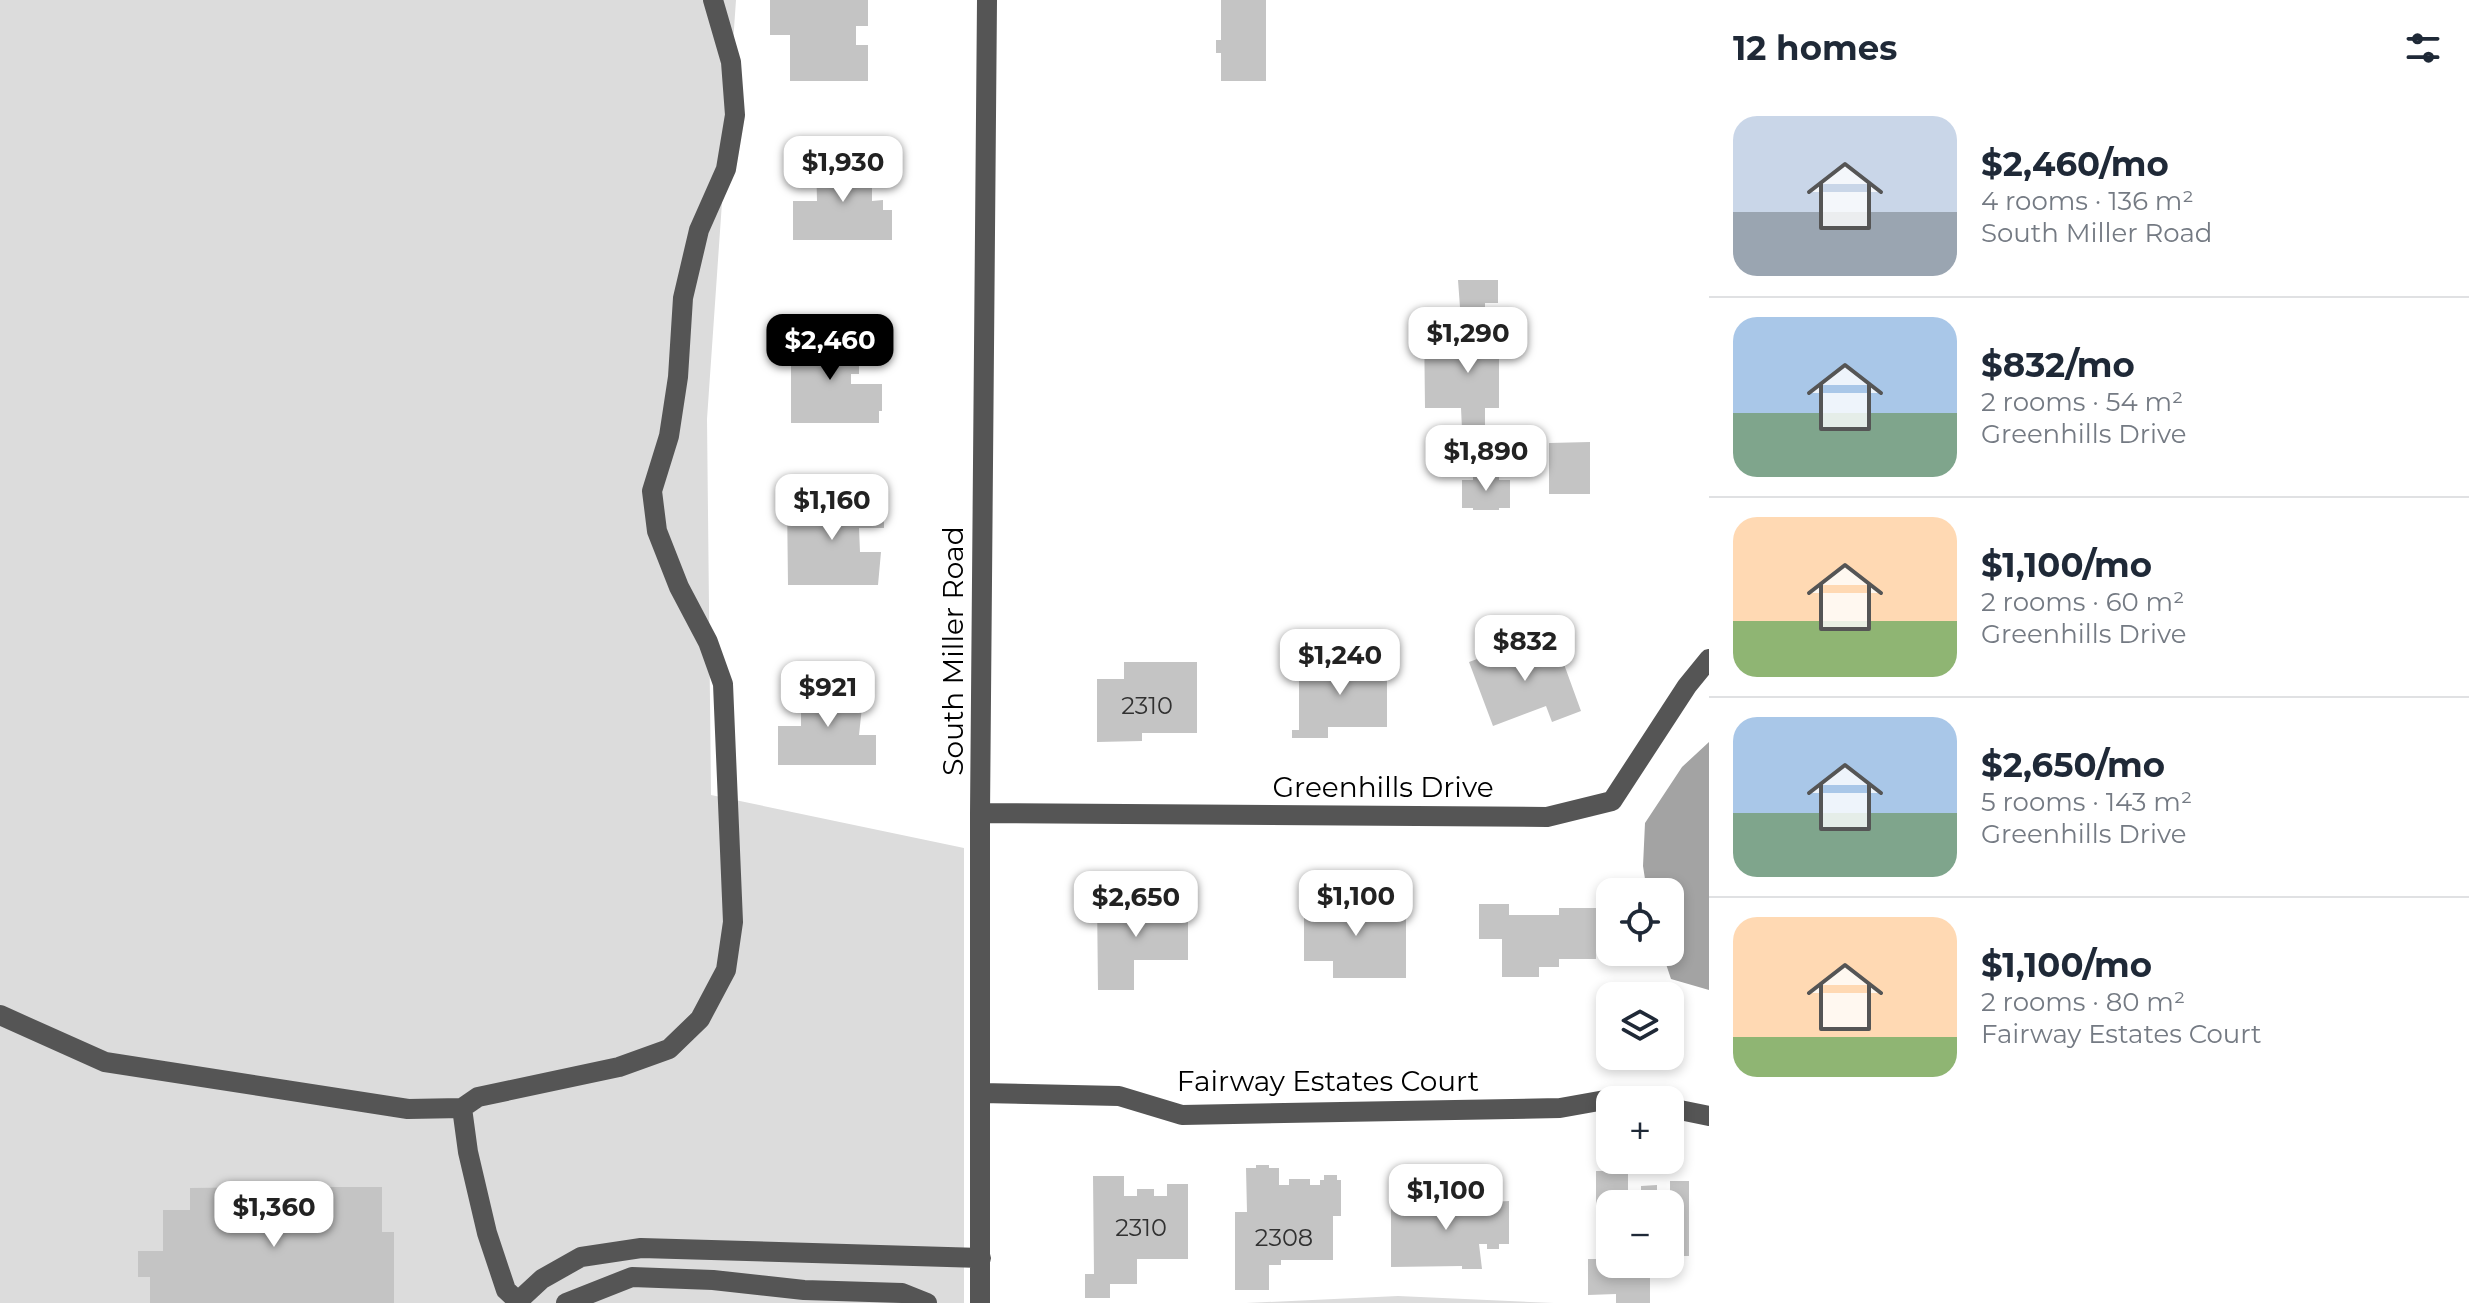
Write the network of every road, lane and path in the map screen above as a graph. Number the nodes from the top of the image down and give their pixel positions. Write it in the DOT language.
graph roads {
  1 [pos="713,0"];
  2 [pos="987,0"];
  3 [pos="1709,659"];
  4 [pos="980,813"];
  5 [pos="0,1015"];
  6 [pos="981,1093"];
  7 [pos="1596,1102"];
  8 [pos="462,1108"];
  9 [pos="1684,1111"];
  10 [pos="1709,1116"];
  11 [pos="981,1258"];
  12 [pos="518,1302"];
  13 [pos="566,1303"];
  14 [pos="927,1303"];
  15 [pos="980,1303"];
  1 -- 8 [label="street"];
  2 -- 4 [label="street, South Miller Road"];
  3 -- 4 [label="street, Greenhills Drive"];
  4 -- 6 [label="street, South Miller Road"];
  5 -- 8 [label="street"];
  6 -- 7 [label="street, Fairway Estates Court"];
  6 -- 11 [label="street, South Miller Road"];
  8 -- 12 [label="street"];
  9 -- 10 [label="street"];
  11 -- 12 [label="street"];
  11 -- 15 [label="street, South Miller Road"];
  13 -- 14 [label="street"];
}
